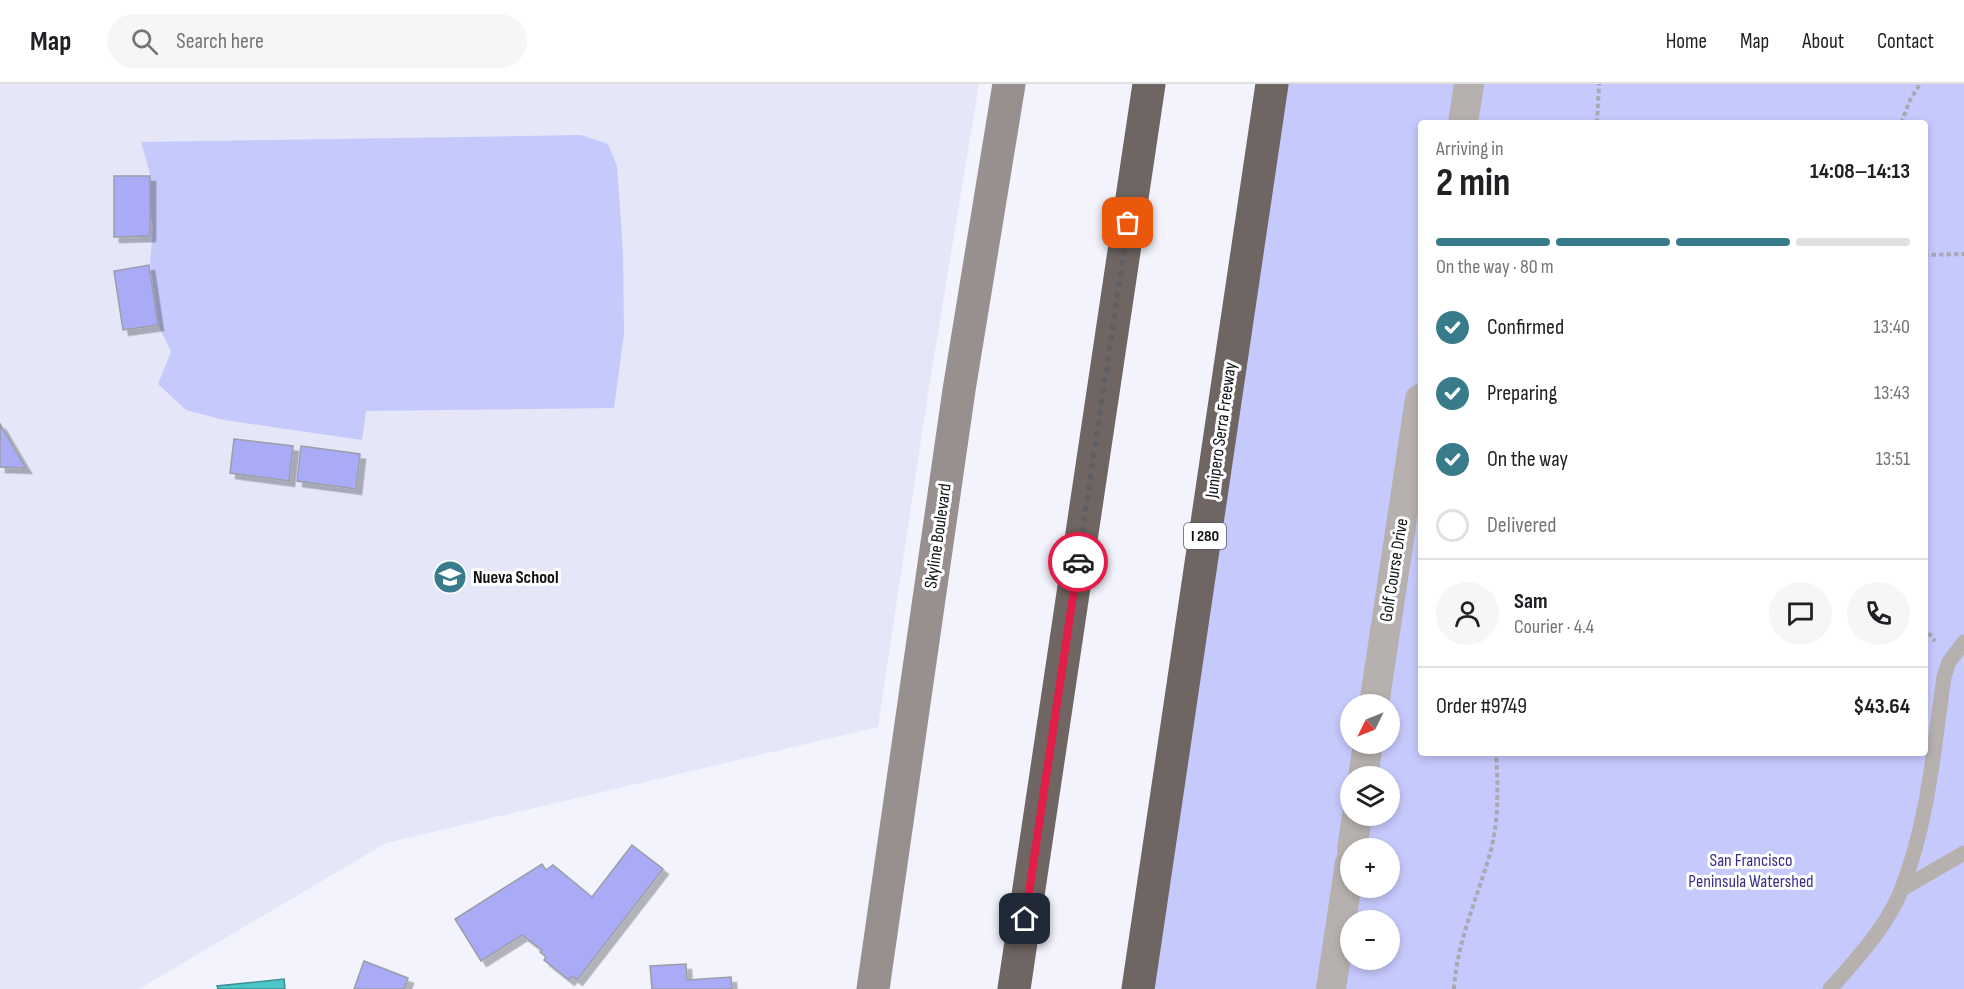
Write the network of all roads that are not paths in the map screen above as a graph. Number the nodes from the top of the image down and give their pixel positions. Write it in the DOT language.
graph roads {
  1 [pos="1009,84"];
  2 [pos="1149,84"];
  3 [pos="1272,84"];
  4 [pos="1469,84"];
  5 [pos="1463,120"];
  6 [pos="1418,412"];
  7 [pos="1964,642"];
  8 [pos="1376,694"];
  9 [pos="1964,853"];
  10 [pos="1902,890"];
  11 [pos="1345,898"];
  12 [pos="873,989"];
  13 [pos="1014,989"];
  14 [pos="1138,989"];
  15 [pos="1331,989"];
  16 [pos="1830,989"];
  1 -- 12 [label="main road, Skyline Boulevard"];
  2 -- 13 [label="highway"];
  3 -- 14 [label="highway, Junipero Serra Freeway / I 280"];
  4 -- 5 [label="street"];
  6 -- 8 [label="street, Golf Course Drive"];
  7 -- 10 [label="lane"];
  9 -- 10 [label="lane"];
  10 -- 16 [label="lane"];
  11 -- 15 [label="street"];
}
